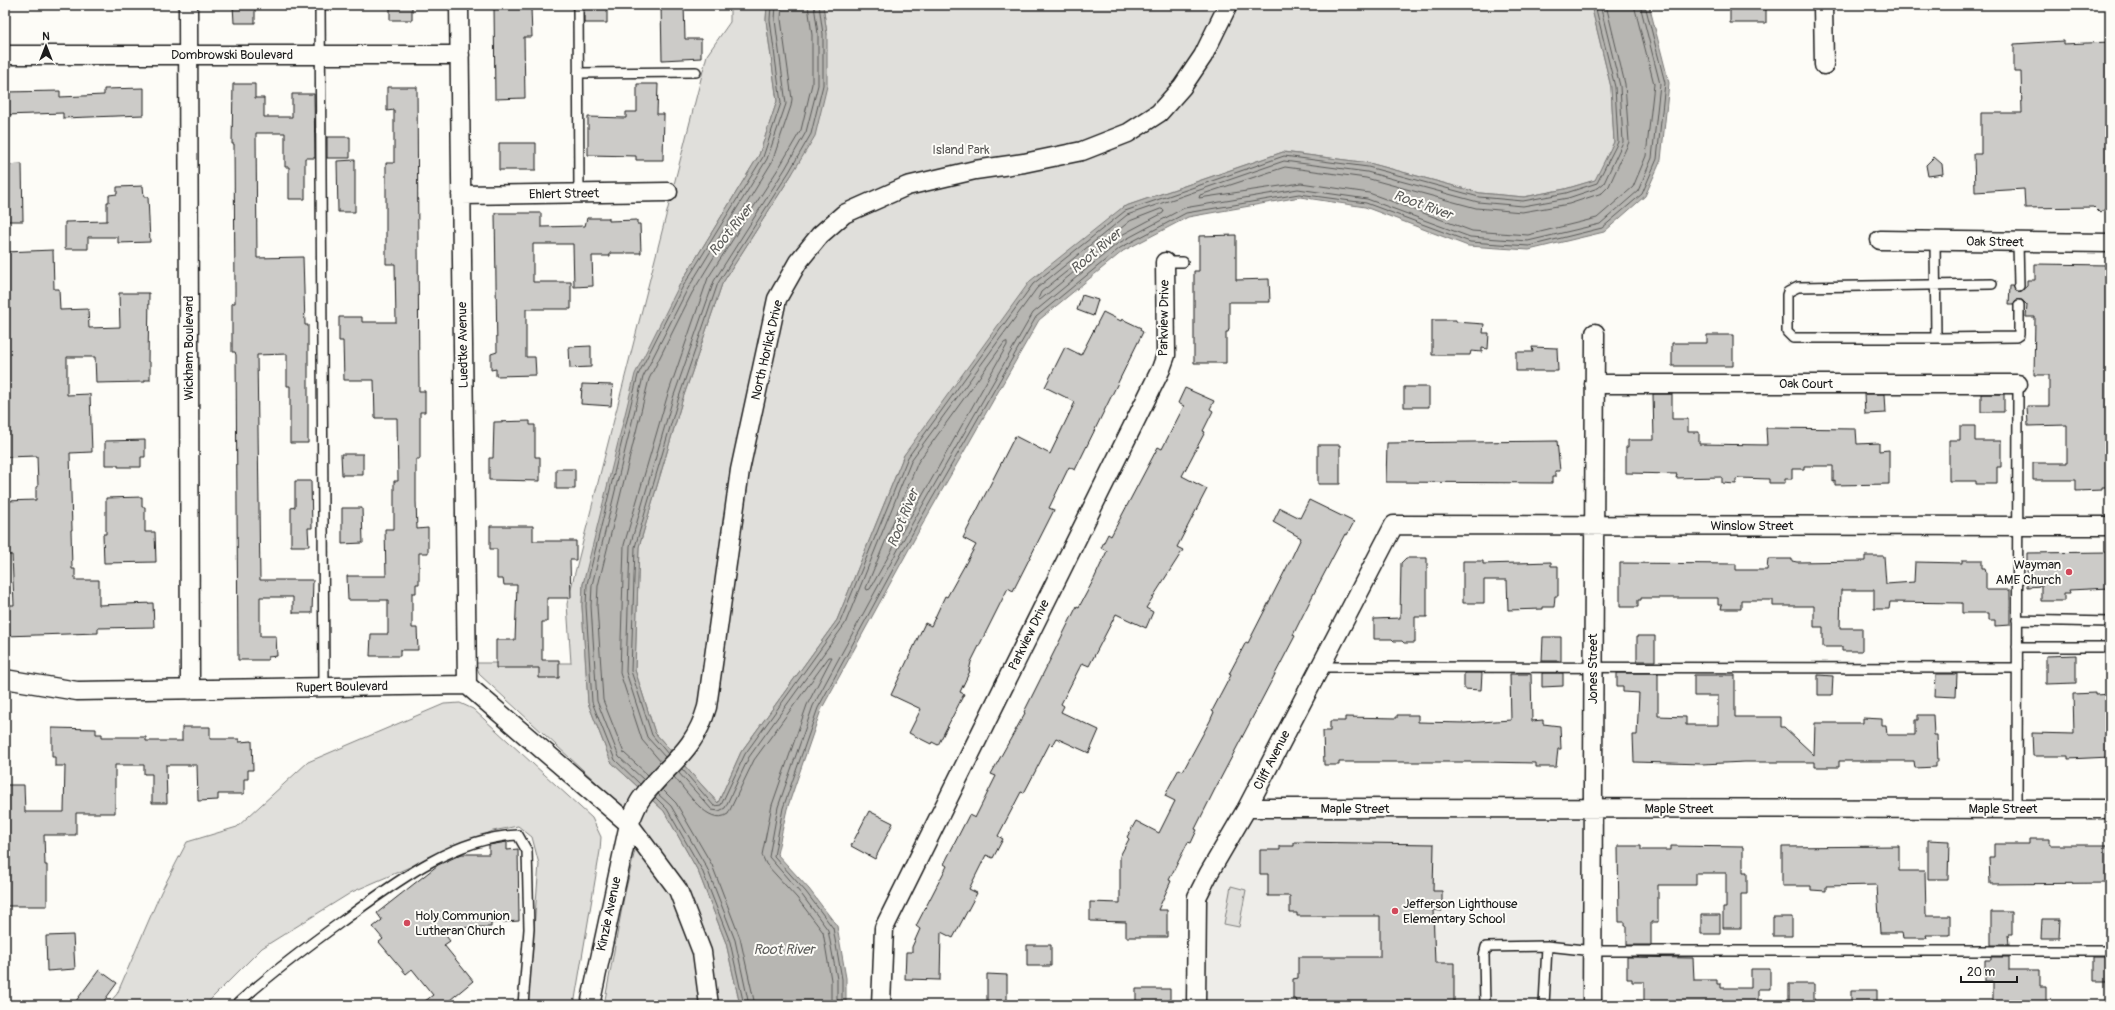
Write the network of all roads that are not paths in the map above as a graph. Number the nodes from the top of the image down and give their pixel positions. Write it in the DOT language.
graph roads {
  1 [pos="188,5"];
  2 [pos="320,5"];
  3 [pos="459,5"];
  4 [pos="578,5"];
  5 [pos="1228,5"];
  6 [pos="1823,5"];
  7 [pos="320,54"];
  8 [pos="460,54"];
  9 [pos="5,55"];
  10 [pos="189,55"];
  11 [pos="1824,64"];
  12 [pos="696,72"];
  13 [pos="578,73"];
  14 [pos="668,192"];
  15 [pos="579,193"];
  16 [pos="461,195"];
  17 [pos="1880,240"];
  18 [pos="1935,241"];
  19 [pos="2018,242"];
  20 [pos="2110,243"];
  21 [pos="1174,262"];
  22 [pos="1935,284"];
  23 [pos="1992,284"];
  24 [pos="2019,286"];
  25 [pos="2019,305"];
  26 [pos="1595,333"];
  27 [pos="1936,338"];
  28 [pos="1594,384"];
  29 [pos="2018,384"];
  30 [pos="1394,525"];
  31 [pos="1594,526"];
  32 [pos="2018,526"];
  33 [pos="2110,526"];
  34 [pos="2017,620"];
  35 [pos="2110,622"];
  36 [pos="2017,647"];
  37 [pos="2110,647"];
  38 [pos="1320,667"];
  39 [pos="1593,667"];
  40 [pos="2017,668"];
  41 [pos="5,679"];
  42 [pos="467,685"];
  43 [pos="324,687"];
  44 [pos="190,690"];
  45 [pos="1247,808"];
  46 [pos="1593,809"];
  47 [pos="2017,809"];
  48 [pos="2110,809"];
  49 [pos="629,824"];
  50 [pos="1547,946"];
  51 [pos="1593,950"];
  52 [pos="2110,951"];
  53 [pos="236,1005"];
  54 [pos="523,1005"];
  55 [pos="590,1005"];
  56 [pos="709,1005"];
  57 [pos="881,1005"];
  58 [pos="1196,1005"];
  59 [pos="1485,1005"];
  60 [pos="1544,1005"];
  61 [pos="1592,1005"];
  1 -- 10 [label="street, Wickham Boulevard"];
  2 -- 7 [label="lane"];
  3 -- 8 [label="street, Luedtke Avenue"];
  4 -- 13 [label="lane"];
  5 -- 49 [label="street, North Horlick Drive"];
  6 -- 11 [label="street"];
  7 -- 8 [label="street, Dombrowski Boulevard"];
  7 -- 10 [label="street, Dombrowski Boulevard"];
  7 -- 43 [label="lane"];
  8 -- 16 [label="street, Luedtke Avenue"];
  9 -- 10 [label="street, Dombrowski Boulevard"];
  10 -- 44 [label="street, Wickham Boulevard"];
  12 -- 13 [label="lane"];
  13 -- 15 [label="lane"];
  14 -- 15 [label="street, Ehlert Street"];
  15 -- 16 [label="street, Ehlert Street"];
  16 -- 42 [label="street, Luedtke Avenue"];
  17 -- 18 [label="street, Oak Street"];
  18 -- 19 [label="street, Oak Street"];
  18 -- 22 [label="lane"];
  19 -- 20 [label="street, Oak Street"];
  19 -- 24 [label="lane"];
  21 -- 57 [label="street, Parkview Drive"];
  22 -- 23 [label="lane"];
  22 -- 27 [label="lane"];
  22 -- 27 [label="lane"];
  25 -- 27 [label="lane"];
  26 -- 28 [label="street, Jones Street"];
  28 -- 29 [label="street, Oak Court"];
  28 -- 31 [label="street, Jones Street"];
  29 -- 32 [label="lane"];
  30 -- 31 [label="street, Winslow Street"];
  30 -- 38 [label="street, Cliff Avenue"];
  31 -- 32 [label="street, Winslow Street"];
  31 -- 39 [label="street, Jones Street"];
  32 -- 33 [label="street, Winslow Street"];
  32 -- 34 [label="lane"];
  34 -- 35 [label="lane"];
  34 -- 36 [label="lane"];
  36 -- 37 [label="lane"];
  36 -- 40 [label="lane"];
  38 -- 39 [label="lane"];
  38 -- 45 [label="street, Cliff Avenue"];
  39 -- 40 [label="lane"];
  39 -- 46 [label="street, Jones Street"];
  40 -- 47 [label="lane"];
  41 -- 44 [label="street, Rupert Boulevard"];
  42 -- 43 [label="street, Rupert Boulevard"];
  42 -- 49 [label="street"];
  43 -- 44 [label="street, Rupert Boulevard"];
  45 -- 46 [label="street, Maple Street"];
  45 -- 58 [label="street, Cliff Avenue"];
  46 -- 47 [label="street, Maple Street"];
  46 -- 51 [label="street, Jones Street"];
  47 -- 48 [label="street, Maple Street"];
  49 -- 55 [label="street, Kinzie Avenue"];
  49 -- 56 [label="street"];
  50 -- 51 [label="lane"];
  50 -- 59 [label="lane"];
  50 -- 60 [label="lane"];
  51 -- 52 [label="lane"];
  51 -- 61 [label="street, Jones Street"];
  53 -- 54 [label="lane"];
}
